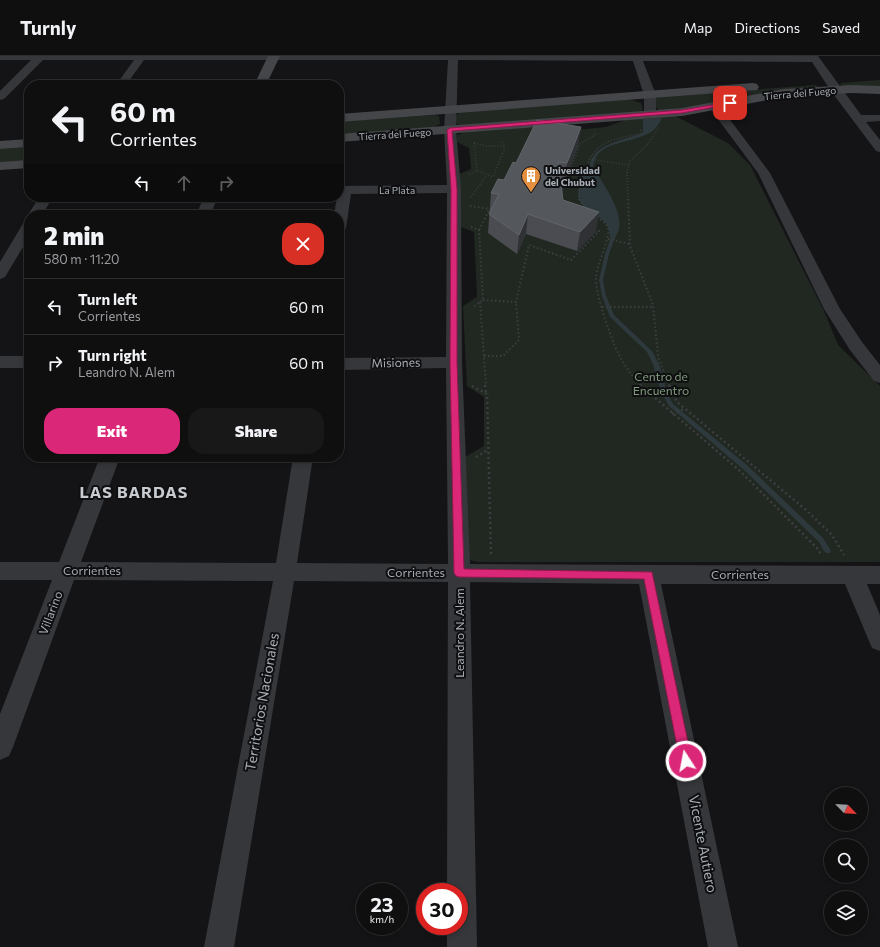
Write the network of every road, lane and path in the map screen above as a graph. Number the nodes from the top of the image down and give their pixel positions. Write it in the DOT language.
graph roads {
  1 [pos="40,56"];
  2 [pos="273,56"];
  3 [pos="453,56"];
  4 [pos="0,57"];
  5 [pos="141,57"];
  6 [pos="637,57"];
  7 [pos="814,57"];
  8 [pos="867,78"];
  9 [pos="125,80"];
  10 [pos="262,80"];
  11 [pos="833,85"];
  12 [pos="880,90"];
  13 [pos="650,95"];
  14 [pos="0,96"];
  15 [pos="715,107"];
  16 [pos="450,110"];
  17 [pos="667,113"];
  18 [pos="646,115"];
  19 [pos="344,118"];
  20 [pos="880,118"];
  21 [pos="858,119"];
  22 [pos="450,130"];
  23 [pos="591,130"];
  24 [pos="587,135"];
  25 [pos="595,135"];
  26 [pos="344,138"];
  27 [pos="478,138"];
  28 [pos="499,139"];
  29 [pos="24,143"];
  30 [pos="474,143"];
  31 [pos="0,145"];
  32 [pos="504,146"];
  33 [pos="880,148"];
  34 [pos="589,159"];
  35 [pos="24,164"];
  36 [pos="0,166"];
  37 [pos="629,166"];
  38 [pos="477,171"];
  39 [pos="487,175"];
  40 [pos="493,177"];
  41 [pos="498,182"];
  42 [pos="463,188"];
  43 [pos="344,190"];
  44 [pos="560,197"];
  45 [pos="493,202"];
  46 [pos="465,206"];
  47 [pos="490,209"];
  48 [pos="587,210"];
  49 [pos="595,216"];
  50 [pos="466,225"];
  51 [pos="593,229"];
  52 [pos="479,230"];
  53 [pos="24,233"];
  54 [pos="608,239"];
  55 [pos="630,244"];
  56 [pos="0,274"];
  57 [pos="483,300"];
  58 [pos="480,302"];
  59 [pos="516,302"];
  60 [pos="603,307"];
  61 [pos="654,307"];
  62 [pos="468,311"];
  63 [pos="484,356"];
  64 [pos="0,362"];
  65 [pos="24,362"];
  66 [pos="454,362"];
  67 [pos="344,364"];
  68 [pos="880,377"];
  69 [pos="470,385"];
  70 [pos="486,394"];
  71 [pos="684,409"];
  72 [pos="672,414"];
  73 [pos="108,462"];
  74 [pos="302,462"];
  75 [pos="0,571"];
  76 [pos="67,571"];
  77 [pos="285,573"];
  78 [pos="459,573"];
  79 [pos="492,573"];
  80 [pos="648,575"];
  81 [pos="830,575"];
  82 [pos="852,575"];
  83 [pos="880,575"];
  84 [pos="880,641"];
  85 [pos="0,747"];
  86 [pos="219,947"];
  87 [pos="462,947"];
  88 [pos="723,947"];
  1 -- 4 [label="street"];
  1 -- 5 [label="street"];
  1 -- 14 [label="street"];
  2 -- 3 [label="street"];
  2 -- 5 [label="street"];
  2 -- 10 [label="street"];
  3 -- 6 [label="street"];
  3 -- 16 [label="street, Leandro N. Alem"];
  5 -- 9 [label="street"];
  6 -- 7 [label="street"];
  6 -- 13 [label="street"];
  7 -- 11 [label="street"];
  8 -- 11 [label="street, Tierra del Fuego"];
  11 -- 12 [label="street, Tierra del Fuego"];
  11 -- 13 [label="street, Tierra del Fuego"];
  11 -- 15 [label="street, Tierra del Fuego"];
  11 -- 21 [label="street"];
  13 -- 16 [label="street, Tierra del Fuego"];
  13 -- 18 [label="street"];
  15 -- 17 [label="street, Tierra del Fuego"];
  15 -- 68 [label="street"];
  16 -- 19 [label="street, Tierra del Fuego"];
  16 -- 22 [label="street, Leandro N. Alem"];
  17 -- 18 [label="street, Tierra del Fuego"];
  17 -- 37 [label="path"];
  18 -- 22 [label="street, Tierra del Fuego"];
  18 -- 34 [label="path"];
  20 -- 21 [label="street"];
  21 -- 33 [label="street"];
  22 -- 26 [label="street, Tierra del Fuego"];
  22 -- 42 [label="street, Leandro N. Alem"];
  23 -- 25 [label="path"];
  24 -- 25 [label="path"];
  25 -- 44 [label="path"];
  27 -- 30 [label="path"];
  28 -- 32 [label="path"];
  29 -- 31 [label="street"];
  30 -- 32 [label="path"];
  30 -- 38 [label="path"];
  32 -- 40 [label="path"];
  34 -- 37 [label="path"];
  34 -- 48 [label="path"];
  35 -- 36 [label="street"];
  37 -- 55 [label="path"];
  38 -- 39 [label="path"];
  38 -- 42 [label="path"];
  39 -- 40 [label="path"];
  39 -- 42 [label="path"];
  40 -- 41 [label="path"];
  42 -- 43 [label="street, La Plata"];
  42 -- 66 [label="street, Leandro N. Alem"];
  45 -- 47 [label="path"];
  46 -- 47 [label="path"];
  47 -- 52 [label="path"];
  49 -- 54 [label="path"];
  50 -- 52 [label="path"];
  51 -- 59 [label="path"];
  52 -- 57 [label="path"];
  53 -- 56 [label="street"];
  54 -- 55 [label="path"];
  54 -- 60 [label="path"];
  55 -- 61 [label="path"];
  57 -- 58 [label="path"];
  57 -- 59 [label="path"];
  58 -- 62 [label="path"];
  58 -- 63 [label="path"];
  59 -- 63 [label="path"];
  60 -- 61 [label="path"];
  60 -- 72 [label="path"];
  61 -- 71 [label="path"];
  63 -- 70 [label="path"];
  64 -- 65 [label="street"];
  66 -- 67 [label="street, Misiones"];
  66 -- 78 [label="street, Leandro N. Alem"];
  69 -- 70 [label="path"];
  70 -- 79 [label="path"];
  71 -- 72 [label="path"];
  71 -- 82 [label="path"];
  72 -- 81 [label="path"];
  73 -- 76 [label="street, Villarino"];
  74 -- 77 [label="street, Territorios Nacionales"];
  75 -- 76 [label="street, Corrientes"];
  76 -- 77 [label="street, Corrientes"];
  76 -- 85 [label="street, Villarino"];
  77 -- 78 [label="street, Corrientes"];
  77 -- 86 [label="street, Territorios Nacionales"];
  78 -- 79 [label="street, Corrientes"];
  78 -- 87 [label="street, Leandro N. Alem"];
  79 -- 80 [label="street, Corrientes"];
  80 -- 81 [label="street, Corrientes"];
  80 -- 88 [label="street, Vicente Autiero"];
  81 -- 82 [label="street, Corrientes"];
  82 -- 83 [label="street, Corrientes"];
  82 -- 84 [label="street"];
}
